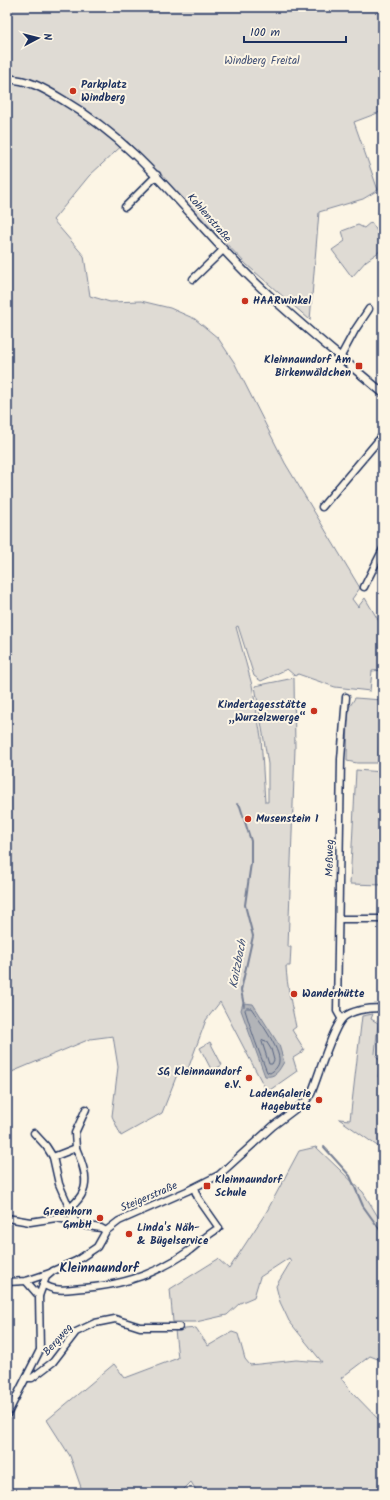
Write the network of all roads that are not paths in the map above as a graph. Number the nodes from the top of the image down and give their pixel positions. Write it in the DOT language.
graph roads {
  1 [pos="7,79"];
  2 [pos="157,175"];
  3 [pos="125,207"];
  4 [pos="223,250"];
  5 [pos="193,279"];
  6 [pos="369,309"];
  7 [pos="341,356"];
  8 [pos="383,393"];
  9 [pos="383,435"];
  10 [pos="322,507"];
  11 [pos="383,549"];
  12 [pos="364,588"];
  13 [pos="346,697"];
  14 [pos="339,919"];
  15 [pos="383,919"];
  16 [pos="383,1008"];
  17 [pos="342,1018"];
  18 [pos="86,1109"];
  19 [pos="34,1133"];
  20 [pos="76,1148"];
  21 [pos="53,1157"];
  22 [pos="194,1188"];
  23 [pos="70,1209"];
  24 [pos="7,1218"];
  25 [pos="56,1218"];
  26 [pos="75,1221"];
  27 [pos="106,1231"];
  28 [pos="52,1272"];
  29 [pos="26,1281"];
  30 [pos="7,1282"];
  31 [pos="42,1284"];
  32 [pos="40,1296"];
  33 [pos="179,1327"];
  34 [pos="26,1378"];
  35 [pos="7,1415"];
  1 -- 2 [label="street, Kohlenstraße"];
  2 -- 3 [label="street"];
  2 -- 4 [label="street, Kohlenstraße"];
  4 -- 5 [label="street"];
  4 -- 7 [label="street, Kohlenstraße"];
  6 -- 7 [label="street"];
  7 -- 8 [label="street, Kohlenstraße"];
  9 -- 10 [label="street"];
  11 -- 12 [label="street"];
  13 -- 14 [label="street, Meßweg"];
  14 -- 15 [label="street"];
  14 -- 17 [label="street, Meßweg"];
  16 -- 17 [label="street"];
  17 -- 22 [label="street, Steigerstraße"];
  18 -- 20 [label="street"];
  19 -- 21 [label="street"];
  20 -- 21 [label="street"];
  20 -- 23 [label="street"];
  21 -- 23 [label="street"];
  22 -- 27 [label="street, Steigerstraße"];
  22 -- 31 [label="street"];
  23 -- 25 [label="street"];
  23 -- 26 [label="street"];
  24 -- 25 [label="street"];
  25 -- 26 [label="street"];
  26 -- 27 [label="street"];
  27 -- 28 [label="street, Steigerstraße"];
  28 -- 29 [label="street"];
  28 -- 31 [label="street, Steigerstraße"];
  29 -- 30 [label="street"];
  29 -- 32 [label="street"];
  31 -- 32 [label="street"];
  32 -- 34 [label="street"];
  33 -- 34 [label="street, Bergweg"];
  34 -- 35 [label="street"];
}
